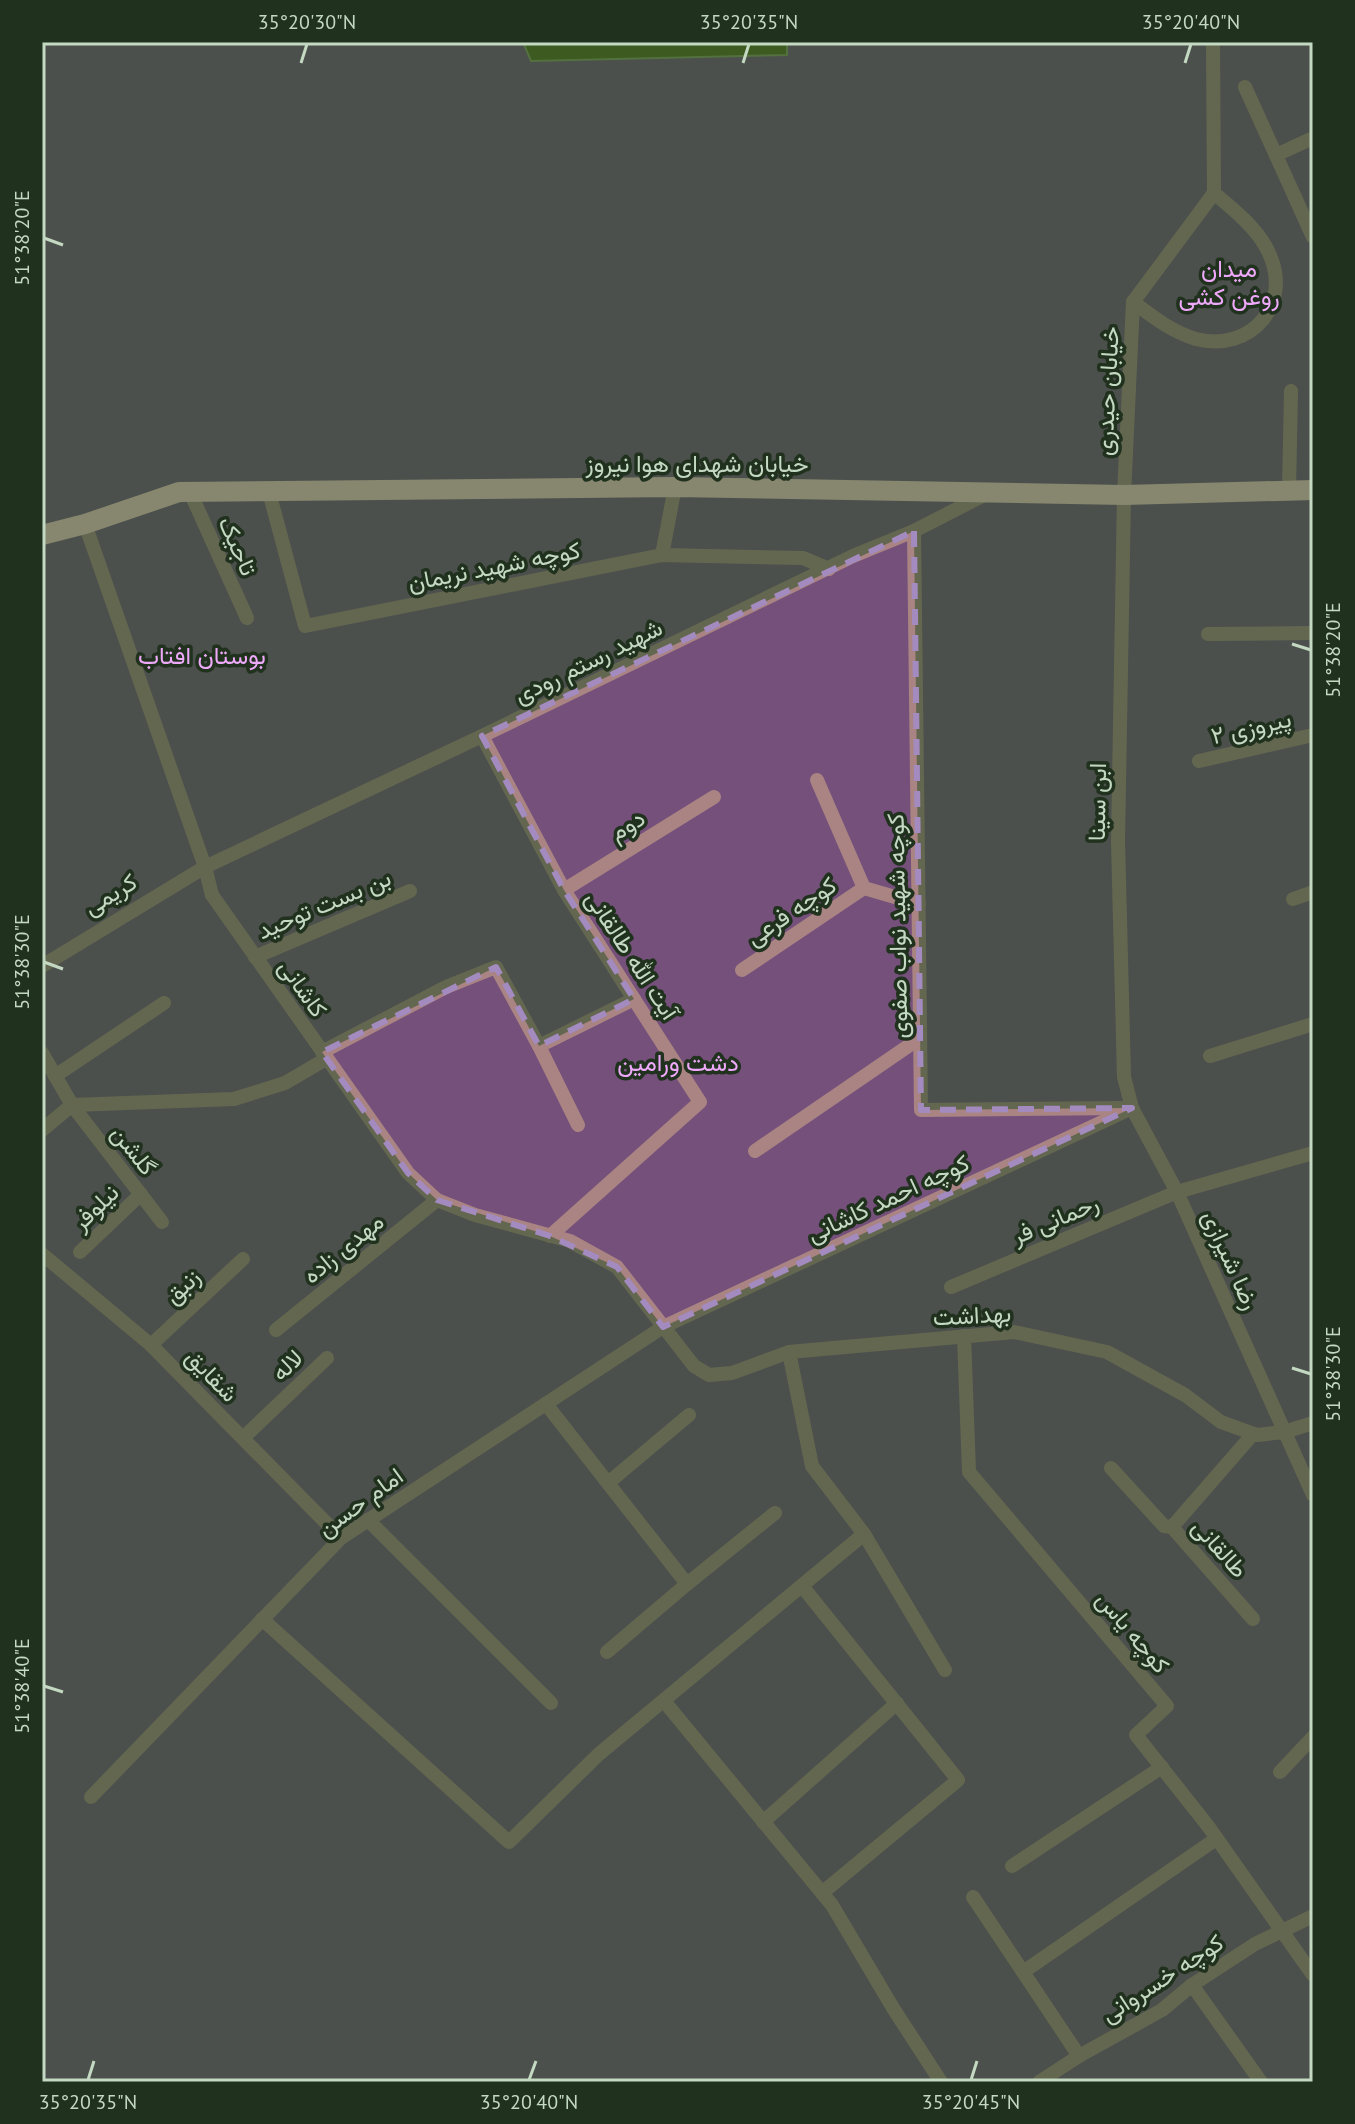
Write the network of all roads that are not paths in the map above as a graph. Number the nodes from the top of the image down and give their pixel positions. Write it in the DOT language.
graph roads {
  1 [pos="1213,42"];
  2 [pos="1245,87"];
  3 [pos="1313,138"];
  4 [pos="1276,155"];
  5 [pos="1214,193"];
  6 [pos="1313,237"];
  7 [pos="1133,302"];
  8 [pos="1291,391"];
  9 [pos="675,487"];
  10 [pos="1313,490"];
  11 [pos="1289,491"];
  12 [pos="190,492"];
  13 [pos="269,492"];
  14 [pos="990,492"];
  15 [pos="1124,495"];
  16 [pos="85,524"];
  17 [pos="914,531"];
  18 [pos="43,533"];
  19 [pos="662,555"];
  20 [pos="829,569"];
  21 [pos="247,618"];
  22 [pos="1313,633"];
  23 [pos="1208,634"];
  24 [pos="1313,735"];
  25 [pos="482,736"];
  26 [pos="1199,761"];
  27 [pos="817,780"];
  28 [pos="714,797"];
  29 [pos="205,867"];
  30 [pos="864,888"];
  31 [pos="564,890"];
  32 [pos="410,891"];
  33 [pos="1313,892"];
  34 [pos="1293,899"];
  35 [pos="919,904"];
  36 [pos="255,957"];
  37 [pos="42,966"];
  38 [pos="742,970"];
  39 [pos="634,999"];
  40 [pos="164,1003"];
  41 [pos="1313,1024"];
  42 [pos="920,1038"];
  43 [pos="539,1046"];
  44 [pos="42,1053"];
  45 [pos="324,1055"];
  46 [pos="1210,1056"];
  47 [pos="55,1076"];
  48 [pos="72,1105"];
  49 [pos="1132,1108"];
  50 [pos="578,1125"];
  51 [pos="42,1130"];
  52 [pos="755,1151"];
  53 [pos="1313,1153"];
  54 [pos="1177,1192"];
  55 [pos="141,1194"];
  56 [pos="437,1200"];
  57 [pos="162,1222"];
  58 [pos="550,1236"];
  59 [pos="80,1252"];
  60 [pos="42,1254"];
  61 [pos="243,1259"];
  62 [pos="951,1287"];
  63 [pos="663,1327"];
  64 [pos="276,1330"];
  65 [pos="964,1336"];
  66 [pos="151,1345"];
  67 [pos="789,1352"];
  68 [pos="327,1358"];
  69 [pos="546,1404"];
  70 [pos="689,1415"];
  71 [pos="1313,1423"];
  72 [pos="1284,1432"];
  73 [pos="1253,1434"];
  74 [pos="243,1438"];
  75 [pos="1111,1468"];
  76 [pos="608,1483"];
  77 [pos="1313,1495"];
  78 [pos="775,1513"];
  79 [pos="368,1520"];
  80 [pos="1172,1527"];
  81 [pos="864,1534"];
  82 [pos="341,1538"];
  83 [pos="687,1584"];
  84 [pos="802,1586"];
  85 [pos="262,1619"];
  86 [pos="1253,1619"];
  87 [pos="607,1652"];
  88 [pos="945,1670"];
  89 [pos="664,1701"];
  90 [pos="551,1703"];
  91 [pos="897,1703"];
  92 [pos="1313,1737"];
  93 [pos="1162,1767"];
  94 [pos="1280,1772"];
  95 [pos="91,1797"];
  96 [pos="763,1822"];
  97 [pos="1216,1839"];
  98 [pos="1012,1866"];
  99 [pos="822,1893"];
  100 [pos="973,1897"];
  101 [pos="1313,1916"];
  102 [pos="1280,1932"];
  103 [pos="1023,1972"];
  104 [pos="1313,1975"];
  105 [pos="1192,1985"];
  106 [pos="1079,2056"];
  107 [pos="941,2082"];
  108 [pos="1039,2082"];
  109 [pos="1261,2082"];
  1 -- 5 [label="street"];
  2 -- 4 [label="street"];
  3 -- 4 [label="street"];
  4 -- 6 [label="street"];
  5 -- 7 [label="street"];
  5 -- 7 [label="street, خیابان حیدری"];
  7 -- 15 [label="street, خیابان حیدری"];
  8 -- 11 [label="street"];
  9 -- 13 [label="main road, خیابان شهدای هوا نیروز"];
  9 -- 14 [label="main road, خیابان شهدای هوا نیروز"];
  9 -- 19 [label="street"];
  10 -- 11 [label="main road, خیابان شهدای هوا نیروز"];
  11 -- 15 [label="main road, خیابان شهدای هوا نیروز"];
  12 -- 13 [label="main road, خیابان شهدای هوا نیروز"];
  12 -- 16 [label="main road, خیابان شهدای هوا نیروز"];
  12 -- 21 [label="street, تاجیک"];
  13 -- 19 [label="street, کوچه شهید نریمان"];
  14 -- 15 [label="main road, خیابان شهدای هوا نیروز"];
  14 -- 17 [label="street, شهید رستم رودی"];
  15 -- 49 [label="street, ابن سینا"];
  16 -- 18 [label="main road, خیابان شهدای هوا نیروز"];
  16 -- 29 [label="street, کاشانی"];
  17 -- 20 [label="street, شهید رستم رودی"];
  17 -- 35 [label="street, کوچه شهید نواب صفوی"];
  19 -- 20 [label="street, کوچه شهید نریمان"];
  20 -- 25 [label="street, شهید رستم رودی"];
  22 -- 23 [label="street"];
  24 -- 26 [label="street, پیروزی ۲"];
  25 -- 29 [label="street, شهید رستم رودی"];
  25 -- 31 [label="street, آیت الله طالقانی"];
  27 -- 30 [label="street"];
  28 -- 31 [label="street, دوم"];
  29 -- 36 [label="street, کاشانی"];
  29 -- 37 [label="street, کریمی"];
  30 -- 35 [label="street"];
  30 -- 38 [label="street, کوچه فرعی"];
  31 -- 39 [label="street, آیت الله طالقانی"];
  32 -- 36 [label="street, بن بست توحید"];
  33 -- 34 [label="street"];
  35 -- 42 [label="street, کوچه شهید نواب صفوی"];
  36 -- 45 [label="street, کاشانی"];
  39 -- 43 [label="street"];
  39 -- 58 [label="street, آیت الله طالقانی"];
  40 -- 47 [label="street"];
  41 -- 46 [label="street"];
  42 -- 49 [label="street, کوچه شهید نواب صفوی"];
  42 -- 52 [label="street"];
  43 -- 45 [label="street"];
  43 -- 50 [label="street"];
  44 -- 47 [label="street, گلشن"];
  45 -- 48 [label="street"];
  45 -- 56 [label="street, کاشانی"];
  47 -- 48 [label="street, گلشن"];
  48 -- 51 [label="street"];
  48 -- 55 [label="street, گلشن"];
  49 -- 54 [label="street, رضا شیرازی"];
  49 -- 63 [label="street, کوچه احمد کاشانی"];
  53 -- 54 [label="street, رحمانی فر"];
  54 -- 62 [label="street, رحمانی فر"];
  54 -- 72 [label="street, رضا شیرازی"];
  55 -- 57 [label="street, گلشن"];
  55 -- 59 [label="street, نیلوفر"];
  56 -- 58 [label="street, کاشانی"];
  56 -- 64 [label="street, مهدی زاده"];
  58 -- 63 [label="street, کاشانی"];
  60 -- 66 [label="street, شقایق"];
  61 -- 66 [label="street, زنبق"];
  63 -- 67 [label="street, بهداشت"];
  63 -- 69 [label="street, امام حسن"];
  65 -- 67 [label="street, بهداشت"];
  65 -- 73 [label="street, بهداشت"];
  65 -- 93 [label="street, کوچه یاس"];
  66 -- 74 [label="street, شقایق"];
  67 -- 81 [label="street"];
  68 -- 74 [label="street, لاله"];
  69 -- 76 [label="street"];
  69 -- 79 [label="street, امام حسن"];
  70 -- 76 [label="street"];
  71 -- 72 [label="street, بهداشت"];
  72 -- 73 [label="street, بهداشت"];
  72 -- 77 [label="street, رضا شیرازی"];
  73 -- 80 [label="street, طالقانی"];
  74 -- 82 [label="street, شقایق"];
  75 -- 80 [label="street"];
  76 -- 83 [label="street"];
  78 -- 83 [label="street"];
  79 -- 82 [label="street, امام حسن"];
  79 -- 90 [label="street"];
  80 -- 86 [label="street, طالقانی"];
  81 -- 84 [label="street"];
  81 -- 88 [label="street"];
  82 -- 85 [label="street, امام حسن"];
  83 -- 87 [label="street"];
  84 -- 89 [label="street"];
  84 -- 91 [label="street"];
  85 -- 89 [label="street"];
  85 -- 95 [label="street, امام حسن"];
  89 -- 96 [label="street"];
  91 -- 96 [label="street"];
  91 -- 99 [label="street"];
  92 -- 94 [label="street"];
  93 -- 97 [label="street, کوچه یاس"];
  93 -- 98 [label="street"];
  96 -- 99 [label="street"];
  97 -- 102 [label="street, کوچه یاس"];
  97 -- 103 [label="street"];
  99 -- 107 [label="street"];
  100 -- 103 [label="street"];
  101 -- 102 [label="street, کوچه خسروانی"];
  102 -- 104 [label="street, کوچه یاس"];
  102 -- 105 [label="street, کوچه خسروانی"];
  103 -- 106 [label="street"];
  105 -- 106 [label="street, کوچه خسروانی"];
  105 -- 109 [label="street"];
  106 -- 108 [label="street, کوچه خسروانی"];
}
